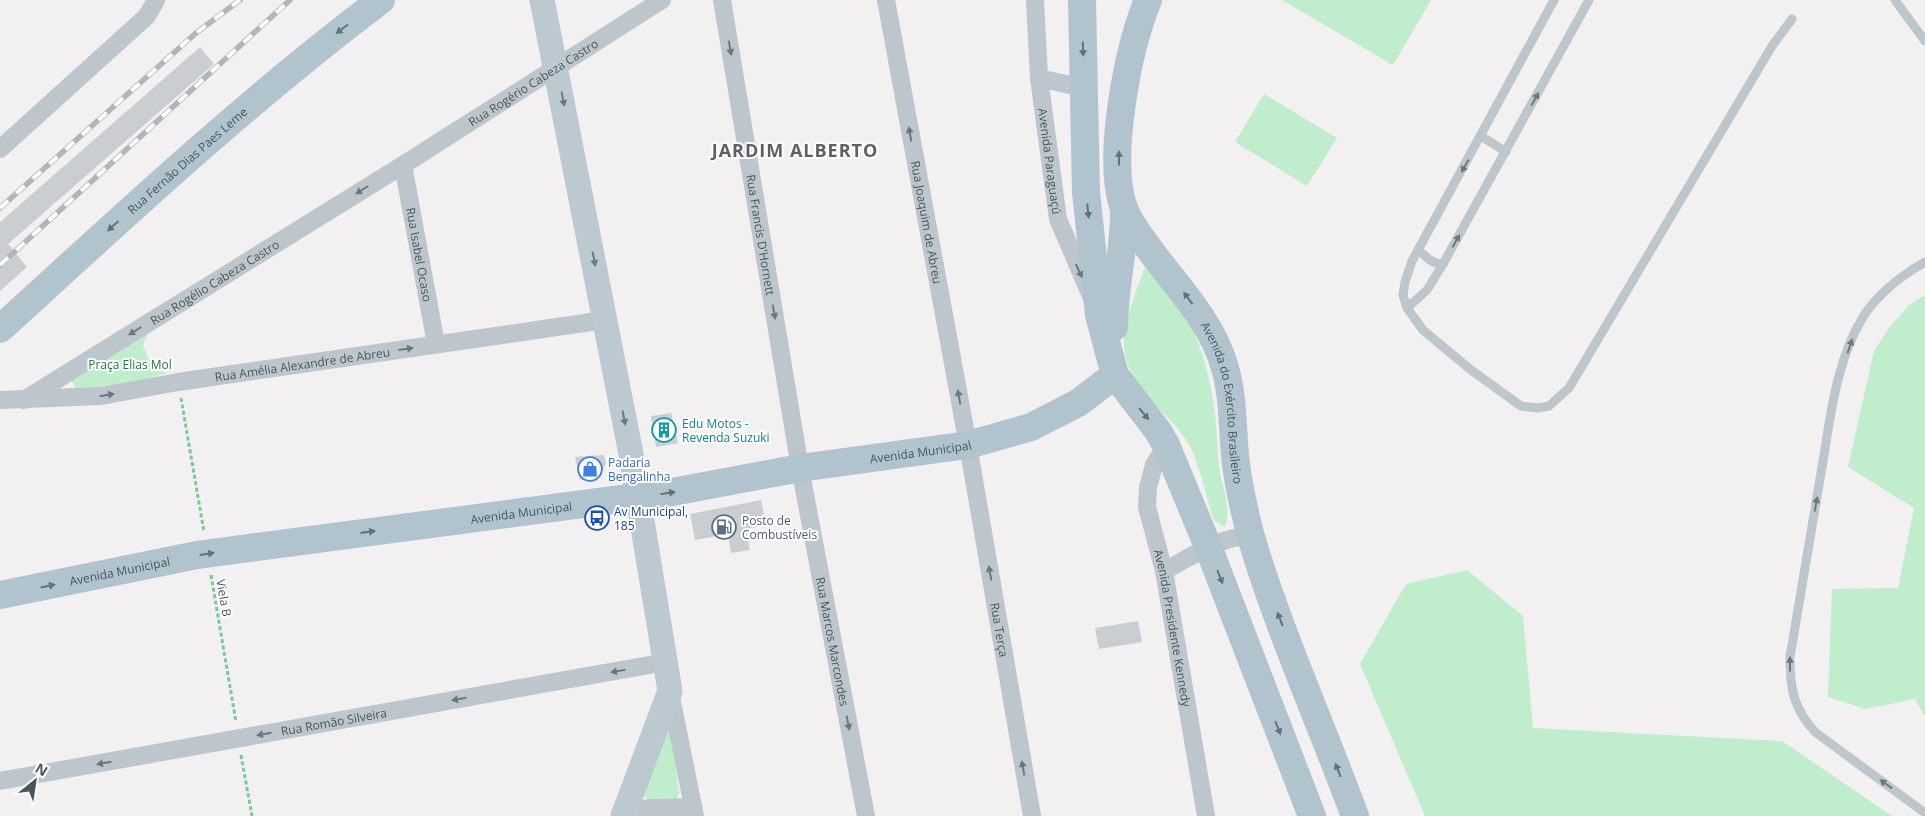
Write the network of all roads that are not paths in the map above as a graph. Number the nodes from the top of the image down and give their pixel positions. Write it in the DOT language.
graph roads {
  1 [pos="156,0"];
  2 [pos="381,0"];
  3 [pos="542,0"];
  4 [pos="662,0"];
  5 [pos="722,0"];
  6 [pos="886,0"];
  7 [pos="1035,0"];
  8 [pos="1082,0"];
  9 [pos="1148,0"];
  10 [pos="1554,0"];
  11 [pos="1589,0"];
  12 [pos="1895,0"];
  13 [pos="1792,19"];
  14 [pos="1925,41"];
  15 [pos="557,68"];
  16 [pos="1038,78"];
  17 [pos="1083,88"];
  18 [pos="1481,136"];
  19 [pos="0,149"];
  20 [pos="1506,152"];
  21 [pos="404,165"];
  22 [pos="1124,207"];
  23 [pos="1418,249"];
  24 [pos="1925,262"];
  25 [pos="1443,264"];
  26 [pos="1407,308"];
  27 [pos="1100,315"];
  28 [pos="605,320"];
  29 [pos="0,329"];
  30 [pos="436,344"];
  31 [pos="71,371"];
  32 [pos="1115,375"];
  33 [pos="79,397"];
  34 [pos="0,400"];
  35 [pos="24,400"];
  36 [pos="968,445"];
  37 [pos="1166,445"];
  38 [pos="800,468"];
  39 [pos="636,496"];
  40 [pos="1251,536"];
  41 [pos="1209,549"];
  42 [pos="1164,571"];
  43 [pos="0,596"];
  44 [pos="666,662"];
  45 [pos="670,691"];
  46 [pos="0,781"];
  47 [pos="694,811"];
  48 [pos="624,812"];
  49 [pos="1925,813"];
  50 [pos="866,816"];
  51 [pos="1032,816"];
  52 [pos="1206,816"];
  53 [pos="1312,816"];
  54 [pos="1355,816"];
  1 -- 19 [label="street"];
  2 -- 29 [label="main road, Rua Fernão Dias Paes Leme, one-way"];
  3 -- 15 [label="main road"];
  4 -- 15 [label="street, Rua Rogério Cabeza Castro"];
  5 -- 38 [label="street, Rua Francis D'Hornett, one-way"];
  36 -- 6 [label="street, Rua Joaquim de Abreu, one-way"];
  7 -- 16 [label="street, Avenida Paraguaçú"];
  8 -- 17 [label="main road, one-way"];
  22 -- 9 [label="main road, Avenida do Exército Brasileiro, one-way"];
  10 -- 18 [label="lane"];
  20 -- 11 [label="lane, one-way"];
  12 -- 14 [label="lane"];
  13 -- 26 [label="lane"];
  15 -- 21 [label="street, Rua Rogério Cabeza Castro"];
  15 -- 28 [label="main road, one-way"];
  16 -- 17 [label="street"];
  16 -- 27 [label="street, Avenida Paraguaçú, one-way"];
  17 -- 27 [label="main road, one-way"];
  18 -- 20 [label="lane"];
  18 -- 23 [label="lane, one-way"];
  25 -- 20 [label="lane, one-way"];
  21 -- 30 [label="street, Rua Isabel Ocaso"];
  21 -- 31 [label="street, Rua Rogélio Cabeza Castro, one-way"];
  22 -- 32 [label="main road"];
  40 -- 22 [label="main road, Avenida do Exército Brasileiro, one-way"];
  23 -- 25 [label="lane"];
  23 -- 26 [label="lane"];
  49 -- 24 [label="lane, one-way"];
  25 -- 26 [label="lane"];
  27 -- 32 [label="main road"];
  28 -- 30 [label="street, Rua Amélia Alexandre de Abreu"];
  28 -- 39 [label="main road, one-way"];
  33 -- 30 [label="street, Rua Amélia Alexandre de Abreu, one-way"];
  31 -- 33 [label="street"];
  31 -- 35 [label="street, Rua Rogélio Cabeza Castro"];
  32 -- 36 [label="main road, Avenida Municipal"];
  32 -- 37 [label="main road, one-way"];
  33 -- 35 [label="street, Rua Amélia Alexandre de Abreu"];
  34 -- 35 [label="street, Rua Amélia Alexandre de Abreu"];
  36 -- 38 [label="main road, Avenida Municipal"];
  51 -- 36 [label="street, Rua Terça, one-way"];
  37 -- 41 [label="main road"];
  37 -- 42 [label="street, Avenida Presidente Kennedy"];
  39 -- 38 [label="main road, Avenida Municipal, one-way"];
  38 -- 50 [label="street, Rua Marcos Marcondes, one-way"];
  43 -- 39 [label="main road, Avenida Municipal, one-way"];
  39 -- 44 [label="main road"];
  40 -- 41 [label="street"];
  54 -- 40 [label="main road, Avenida do Exército Brasileiro, one-way"];
  41 -- 42 [label="street"];
  41 -- 53 [label="main road, one-way"];
  42 -- 52 [label="street, Avenida Presidente Kennedy"];
  44 -- 45 [label="main road"];
  44 -- 46 [label="street, Rua Romão Silveira, one-way"];
  45 -- 47 [label="street"];
  45 -- 48 [label="main road"];
  47 -- 48 [label="street"];
}
